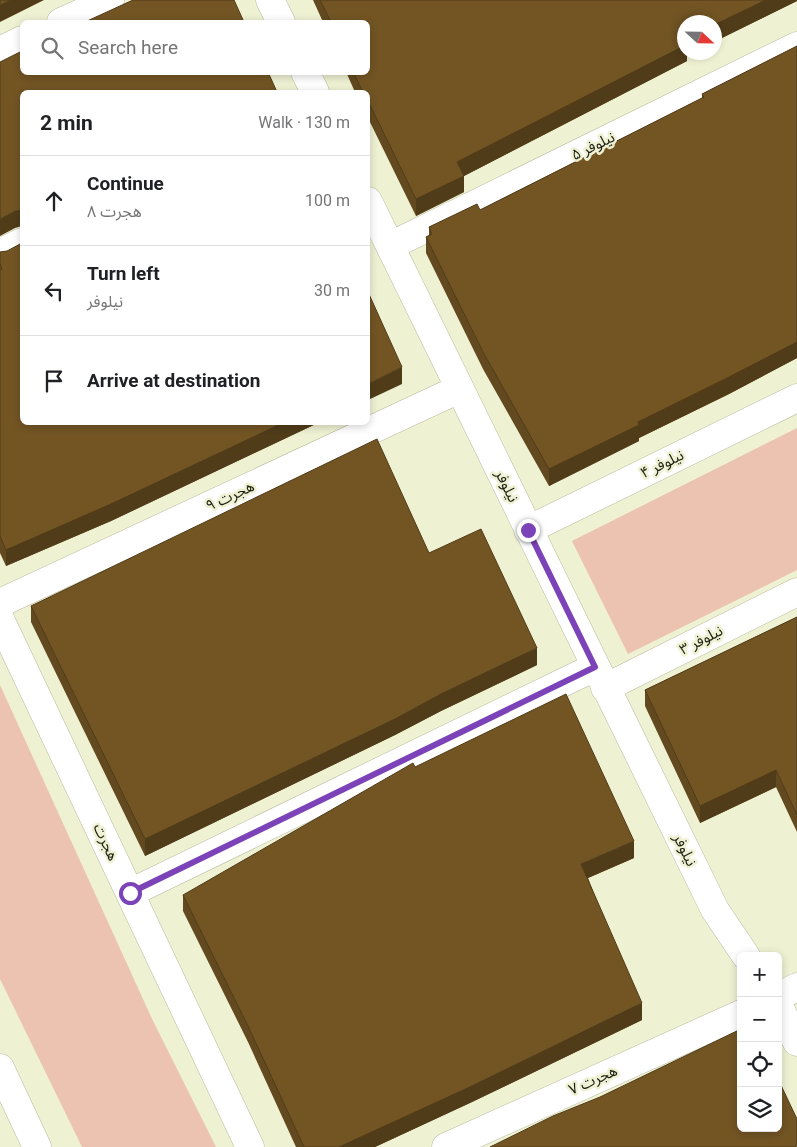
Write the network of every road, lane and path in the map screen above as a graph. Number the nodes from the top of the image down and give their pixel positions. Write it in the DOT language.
graph roads {
  1 [pos="110,0"];
  2 [pos="270,0"];
  3 [pos="65,20"];
  4 [pos="280,20"];
  5 [pos="20,41"];
  6 [pos="797,46"];
  7 [pos="0,51"];
  8 [pos="306,75"];
  9 [pos="314,90"];
  10 [pos="370,205"];
  11 [pos="20,243"];
  12 [pos="390,246"];
  13 [pos="0,253"];
  14 [pos="459,388"];
  15 [pos="797,398"];
  16 [pos="528,530"];
  17 [pos="797,592"];
  18 [pos="0,603"];
  19 [pos="0,619"];
  20 [pos="600,678"];
  21 [pos="130,893"];
  22 [pos="743,952"];
  23 [pos="797,988"];
  24 [pos="782,995"];
  25 [pos="782,1013"];
  26 [pos="737,1016"];
  27 [pos="797,1042"];
  28 [pos="0,1068"];
  29 [pos="37,1147"];
  30 [pos="250,1147"];
  31 [pos="446,1147"];
  1 -- 3 [label="street"];
  2 -- 4 [label="street"];
  5 -- 7 [label="street"];
  6 -- 12 [label="street, نیلوفر ۵"];
  8 -- 9 [label="street"];
  10 -- 12 [label="street, نیلوفر"];
  11 -- 13 [label="street"];
  12 -- 14 [label="street, نیلوفر"];
  14 -- 16 [label="street, نیلوفر"];
  14 -- 18 [label="street, هجرت ۹"];
  15 -- 16 [label="street, نیلوفر ۴"];
  16 -- 20 [label="street, نیلوفر"];
  17 -- 20 [label="street, نیلوفر ۳"];
  19 -- 21 [label="street, هجرت"];
  20 -- 21 [label="street, نیلوفر ۳"];
  20 -- 22 [label="street, نیلوفر"];
  21 -- 30 [label="street, هجرت"];
  23 -- 24 [label="street"];
  25 -- 27 [label="street"];
  26 -- 31 [label="street, هجرت ۷"];
  28 -- 29 [label="street"];
}
